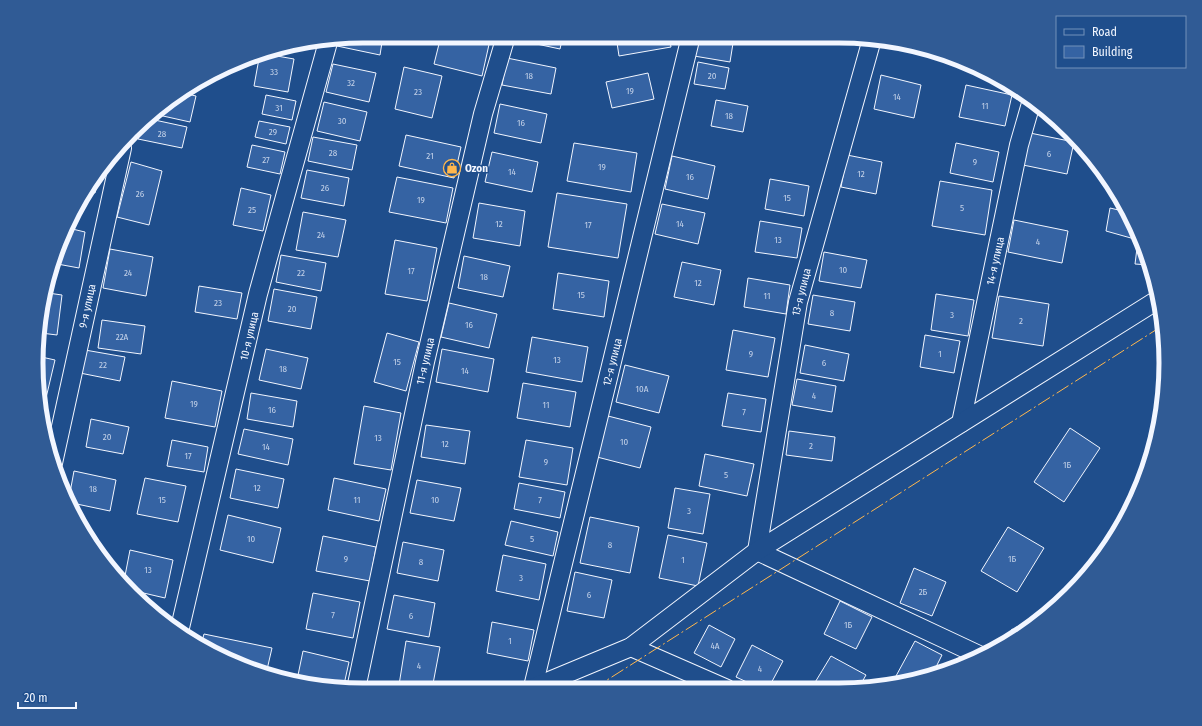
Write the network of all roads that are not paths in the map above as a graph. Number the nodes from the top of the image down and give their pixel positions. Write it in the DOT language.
graph roads {
  1 [pos="504,43"];
  2 [pos="689,43"];
  3 [pos="327,45"];
  4 [pos="870,45"];
  5 [pos="1030,106"];
  6 [pos="121,153"];
  7 [pos="1153,302"];
  8 [pos="961,423"];
  9 [pos="56,451"];
  10 [pos="757,551"];
  11 [pos="180,626"];
  12 [pos="631,647"];
  13 [pos="974,653"];
  14 [pos="357,683"];
  15 [pos="532,683"];
  16 [pos="543,683"];
  17 [pos="713,683"];
  1 -- 14 [label="street, 11-я улица"];
  2 -- 15 [label="street, 12-я улица"];
  3 -- 11 [label="street, 10-я улица"];
  4 -- 10 [label="street, 13-я улица"];
  5 -- 8 [label="street, 14-я улица"];
  6 -- 9 [label="street, 9-я улица"];
  7 -- 8 [label="street"];
  8 -- 10 [label="street"];
  10 -- 12 [label="street"];
  10 -- 13 [label="street"];
  12 -- 16 [label="street"];
  12 -- 17 [label="street"];
}
